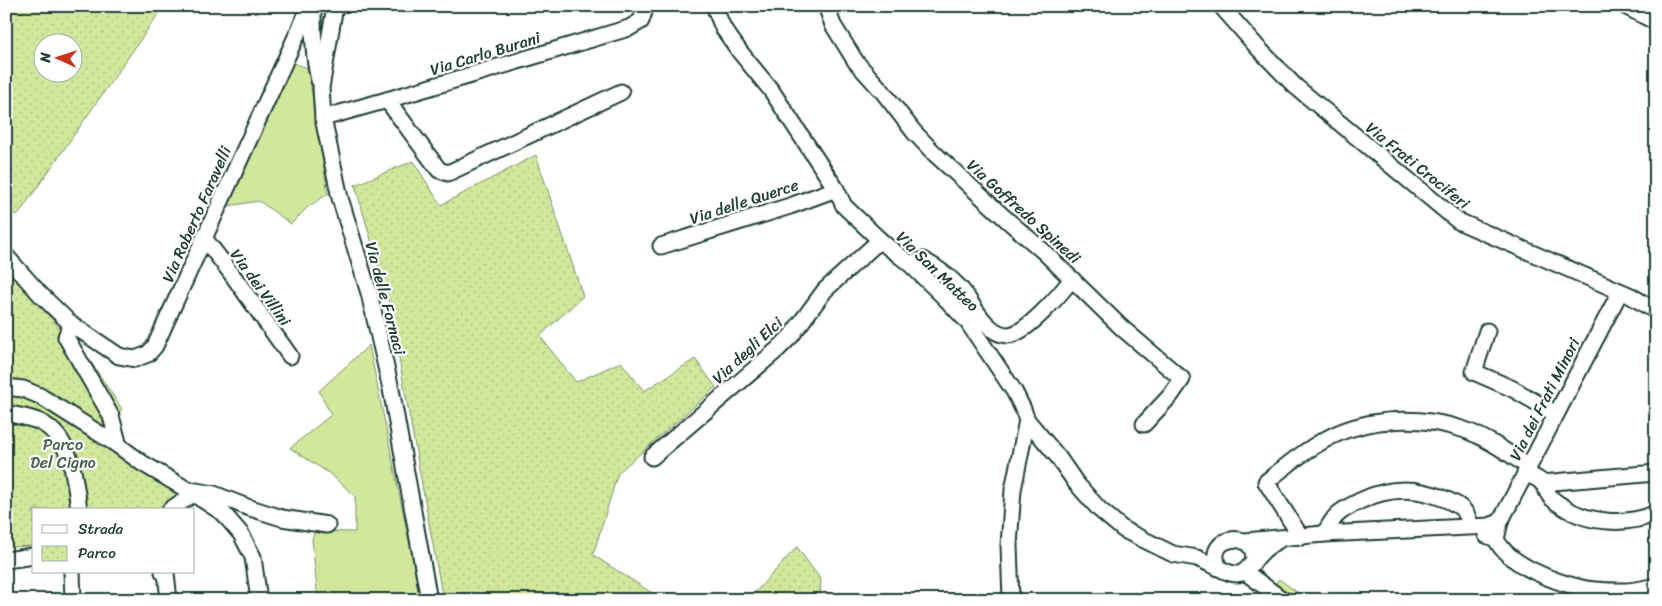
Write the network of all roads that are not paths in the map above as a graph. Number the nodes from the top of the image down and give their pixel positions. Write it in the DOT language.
graph roads {
  1 [pos="311,6"];
  2 [pos="335,6"];
  3 [pos="646,6"];
  4 [pos="714,6"];
  5 [pos="830,6"];
  6 [pos="1221,6"];
  7 [pos="1626,6"];
  8 [pos="1656,22"];
  9 [pos="289,49"];
  10 [pos="314,60"];
  11 [pos="321,88"];
  12 [pos="621,92"];
  13 [pos="387,100"];
  14 [pos="323,118"];
  15 [pos="836,189"];
  16 [pos="204,238"];
  17 [pos="880,240"];
  18 [pos="661,246"];
  19 [pos="6,256"];
  20 [pos="909,263"];
  21 [pos="1072,279"];
  22 [pos="1620,292"];
  23 [pos="1656,311"];
  24 [pos="71,324"];
  25 [pos="1488,331"];
  26 [pos="290,356"];
  27 [pos="6,387"];
  28 [pos="6,412"];
  29 [pos="1556,414"];
  30 [pos="1027,420"];
  31 [pos="1144,424"];
  32 [pos="119,446"];
  33 [pos="652,457"];
  34 [pos="1527,470"];
  35 [pos="1656,473"];
  36 [pos="1542,483"];
  37 [pos="189,492"];
  38 [pos="79,508"];
  39 [pos="172,508"];
  40 [pos="1656,513"];
  41 [pos="1500,522"];
  42 [pos="327,526"];
  43 [pos="1470,526"];
  44 [pos="1324,534"];
  45 [pos="1301,537"];
  46 [pos="1284,538"];
  47 [pos="1496,539"];
  48 [pos="1245,541"];
  49 [pos="1219,546"];
  50 [pos="1173,554"];
  51 [pos="32,556"];
  52 [pos="6,560"];
  53 [pos="1219,568"];
  54 [pos="1249,568"];
  55 [pos="72,574"];
  56 [pos="166,574"];
  57 [pos="1656,586"];
  58 [pos="73,600"];
  59 [pos="169,600"];
  60 [pos="259,600"];
  61 [pos="429,600"];
  62 [pos="1011,600"];
  63 [pos="1283,600"];
  1 -- 9 [label="street, Via Roberto Faravelli"];
  1 -- 10 [label="street"];
  2 -- 11 [label="street, Via delle Fornaci"];
  3 -- 13 [label="street, Via Carlo Burani"];
  4 -- 15 [label="street, Via San Matteo"];
  5 -- 21 [label="street, Via Goffredo Spinedi"];
  6 -- 22 [label="street, Via Frati Crociferi"];
  7 -- 8 [label="street"];
  9 -- 10 [label="street"];
  9 -- 16 [label="street, Via Roberto Faravelli"];
  10 -- 11 [label="street"];
  11 -- 14 [label="street, Via delle Fornaci"];
  12 -- 13 [label="street"];
  13 -- 14 [label="street, Via Carlo Burani"];
  14 -- 61 [label="street, Via delle Fornaci"];
  15 -- 17 [label="street, Via San Matteo"];
  15 -- 18 [label="street, Via delle Querce"];
  16 -- 24 [label="street, Via Roberto Faravelli"];
  16 -- 26 [label="street, Via dei Villini"];
  17 -- 20 [label="street, Via San Matteo"];
  17 -- 33 [label="street, Via degli Elci"];
  19 -- 24 [label="street, Via Roberto Faravelli"];
  20 -- 21 [label="street"];
  20 -- 30 [label="street, Via San Matteo"];
  21 -- 31 [label="street, Via Goffredo Spinedi"];
  22 -- 23 [label="street, Via Frati Crociferi"];
  22 -- 29 [label="street, Via dei Frati Minori"];
  24 -- 32 [label="street"];
  25 -- 29 [label="street"];
  27 -- 32 [label="street"];
  28 -- 38 [label="street"];
  29 -- 34 [label="street, Via dei Frati Minori"];
  30 -- 50 [label="street, Via San Matteo"];
  30 -- 62 [label="street"];
  32 -- 37 [label="street"];
  34 -- 36 [label="street"];
  34 -- 41 [label="street, Via dei Frati Minori"];
  34 -- 45 [label="street"];
  35 -- 36 [label="street"];
  36 -- 40 [label="street"];
  37 -- 39 [label="street"];
  37 -- 42 [label="street"];
  37 -- 60 [label="street"];
  41 -- 43 [label="street"];
  41 -- 47 [label="street, Via dei Frati Minori"];
  43 -- 44 [label="street"];
  43 -- 44 [label="street"];
  43 -- 47 [label="street"];
  44 -- 45 [label="street"];
  45 -- 46 [label="street"];
  46 -- 48 [label="street"];
  46 -- 54 [label="street"];
  47 -- 57 [label="street"];
  48 -- 49 [label="street"];
  48 -- 54 [label="street"];
  49 -- 50 [label="street"];
  49 -- 53 [label="street"];
  50 -- 53 [label="street"];
  51 -- 52 [label="street"];
  53 -- 54 [label="street"];
  54 -- 63 [label="street"];
  55 -- 58 [label="street"];
  56 -- 59 [label="street"];
}
